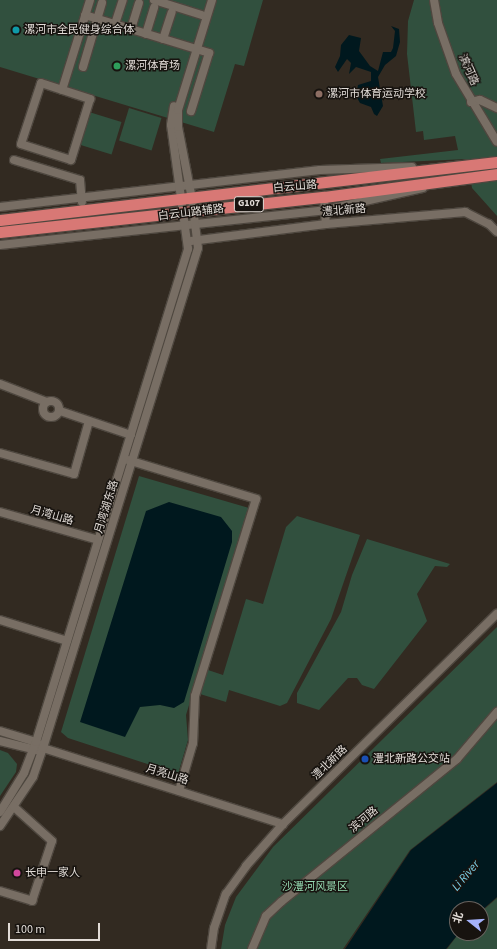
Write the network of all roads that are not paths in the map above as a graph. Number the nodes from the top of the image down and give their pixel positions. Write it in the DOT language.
graph roads {
  1 [pos="90,0"];
  2 [pos="123,0"];
  3 [pos="207,0"];
  4 [pos="212,0"];
  5 [pos="434,0"];
  6 [pos="102,3"];
  7 [pos="139,3"];
  8 [pos="154,4"];
  9 [pos="172,12"];
  10 [pos="85,15"];
  11 [pos="202,15"];
  12 [pos="98,19"];
  13 [pos="115,24"];
  14 [pos="131,29"];
  15 [pos="146,34"];
  16 [pos="163,39"];
  17 [pos="194,49"];
  18 [pos="83,67"];
  19 [pos="62,90"];
  20 [pos="472,102"];
  21 [pos="497,108"];
  22 [pos="191,112"];
  23 [pos="497,142"];
  24 [pos="14,160"];
  25 [pos="497,162"];
  26 [pos="472,165"];
  27 [pos="497,174"];
  28 [pos="477,176"];
  29 [pos="190,185"];
  30 [pos="181,186"];
  31 [pos="324,197"];
  32 [pos="81,198"];
  33 [pos="188,205"];
  34 [pos="0,207"];
  35 [pos="325,210"];
  36 [pos="82,211"];
  37 [pos="0,220"];
  38 [pos="195,223"];
  39 [pos="185,224"];
  40 [pos="326,224"];
  41 [pos="0,232"];
  42 [pos="497,232"];
  43 [pos="197,240"];
  44 [pos="187,241"];
  45 [pos="0,246"];
  46 [pos="0,384"];
  47 [pos="47,402"];
  48 [pos="60,411"];
  49 [pos="89,421"];
  50 [pos="131,435"];
  51 [pos="0,453"];
  52 [pos="124,459"];
  53 [pos="133,462"];
  54 [pos="0,512"];
  55 [pos="98,540"];
  56 [pos="497,614"];
  57 [pos="0,620"];
  58 [pos="67,641"];
  59 [pos="497,712"];
  60 [pos="0,731"];
  61 [pos="0,741"];
  62 [pos="36,742"];
  63 [pos="43,748"];
  64 [pos="32,751"];
  65 [pos="178,791"];
  66 [pos="14,807"];
  67 [pos="0,812"];
  68 [pos="283,824"];
  69 [pos="0,826"];
  70 [pos="0,891"];
  71 [pos="211,949"];
  72 [pos="252,949"];
  1 -- 10 [label="street"];
  2 -- 13 [label="street"];
  3 -- 11 [label="street"];
  4 -- 17 [label="street"];
  5 -- 20 [label="street, 滨河路"];
  6 -- 12 [label="street"];
  7 -- 14 [label="street"];
  8 -- 11 [label="street"];
  8 -- 15 [label="street"];
  9 -- 16 [label="street"];
  10 -- 12 [label="street"];
  10 -- 19 [label="street"];
  11 -- 17 [label="street"];
  12 -- 13 [label="street"];
  12 -- 18 [label="street"];
  13 -- 14 [label="street"];
  14 -- 15 [label="street"];
  15 -- 16 [label="street"];
  16 -- 17 [label="street"];
  17 -- 22 [label="street"];
  17 -- 29 [label="street, 月湾湖东路"];
  17 -- 30 [label="street, 月湾湖东路"];
  19 -- 19 [label="street"];
  20 -- 21 [label="street"];
  20 -- 23 [label="street, 滨河路"];
  24 -- 32 [label="street"];
  25 -- 26 [label="highway, 白云山路 / G107"];
  26 -- 29 [label="street"];
  26 -- 33 [label="highway, 白云山路 / G107"];
  27 -- 28 [label="highway, 白云山路 / G107"];
  28 -- 31 [label="highway, 白云山路 / G107"];
  28 -- 35 [label="street, 白云山路辅路"];
  29 -- 30 [label="street"];
  29 -- 33 [label="street, 月湾湖东路"];
  30 -- 32 [label="street"];
  30 -- 33 [label="street, 月湾湖东路"];
  31 -- 33 [label="highway, 白云山路 / G107"];
  31 -- 35 [label="street"];
  32 -- 34 [label="street"];
  32 -- 36 [label="street"];
  33 -- 36 [label="highway, 白云山路 / G107"];
  33 -- 38 [label="street, 月湾湖东路"];
  33 -- 39 [label="street, 月湾湖东路"];
  33 -- 41 [label="highway, 白云山路 / G107"];
  35 -- 38 [label="street, 白云山路辅路"];
  35 -- 40 [label="street"];
  36 -- 37 [label="highway, 白云山路 / G107"];
  38 -- 39 [label="street, 白云山路辅路"];
  38 -- 43 [label="street, 月湾湖东路"];
  39 -- 44 [label="street, 月湾湖东路"];
  39 -- 45 [label="street, 白云山路辅路"];
  40 -- 42 [label="street, 澧北新路"];
  40 -- 43 [label="street, 澧北新路"];
  43 -- 44 [label="street, 澧北新路"];
  43 -- 53 [label="street, 月湾湖东路"];
  44 -- 50 [label="street, 月湾湖东路"];
  46 -- 47 [label="street"];
  47 -- 48 [label="street"];
  47 -- 48 [label="street"];
  48 -- 49 [label="street"];
  49 -- 50 [label="street"];
  49 -- 51 [label="street"];
  50 -- 52 [label="street, 月湾湖东路"];
  52 -- 53 [label="street"];
  52 -- 55 [label="street, 月湾湖东路"];
  53 -- 63 [label="street, 月湾湖东路"];
  53 -- 65 [label="street"];
  54 -- 55 [label="street, 月湾山路"];
  55 -- 58 [label="street, 月湾湖东路"];
  56 -- 68 [label="street, 澧北新路"];
  57 -- 58 [label="street"];
  58 -- 62 [label="street, 月湾湖东路"];
  59 -- 72 [label="street, 滨河路"];
  60 -- 62 [label="street, 月亮山路"];
  61 -- 64 [label="street"];
  62 -- 63 [label="street, 月亮山路"];
  62 -- 64 [label="street, 月湾湖东路"];
  63 -- 64 [label="street"];
  63 -- 65 [label="street, 月亮山路"];
  63 -- 66 [label="street, 月湾湖东路"];
  64 -- 67 [label="street, 月湾湖东路"];
  65 -- 68 [label="street, 月亮山路"];
  66 -- 69 [label="street, 月湾湖东路"];
  66 -- 70 [label="street"];
  68 -- 71 [label="street, 澧北新路"];
}
